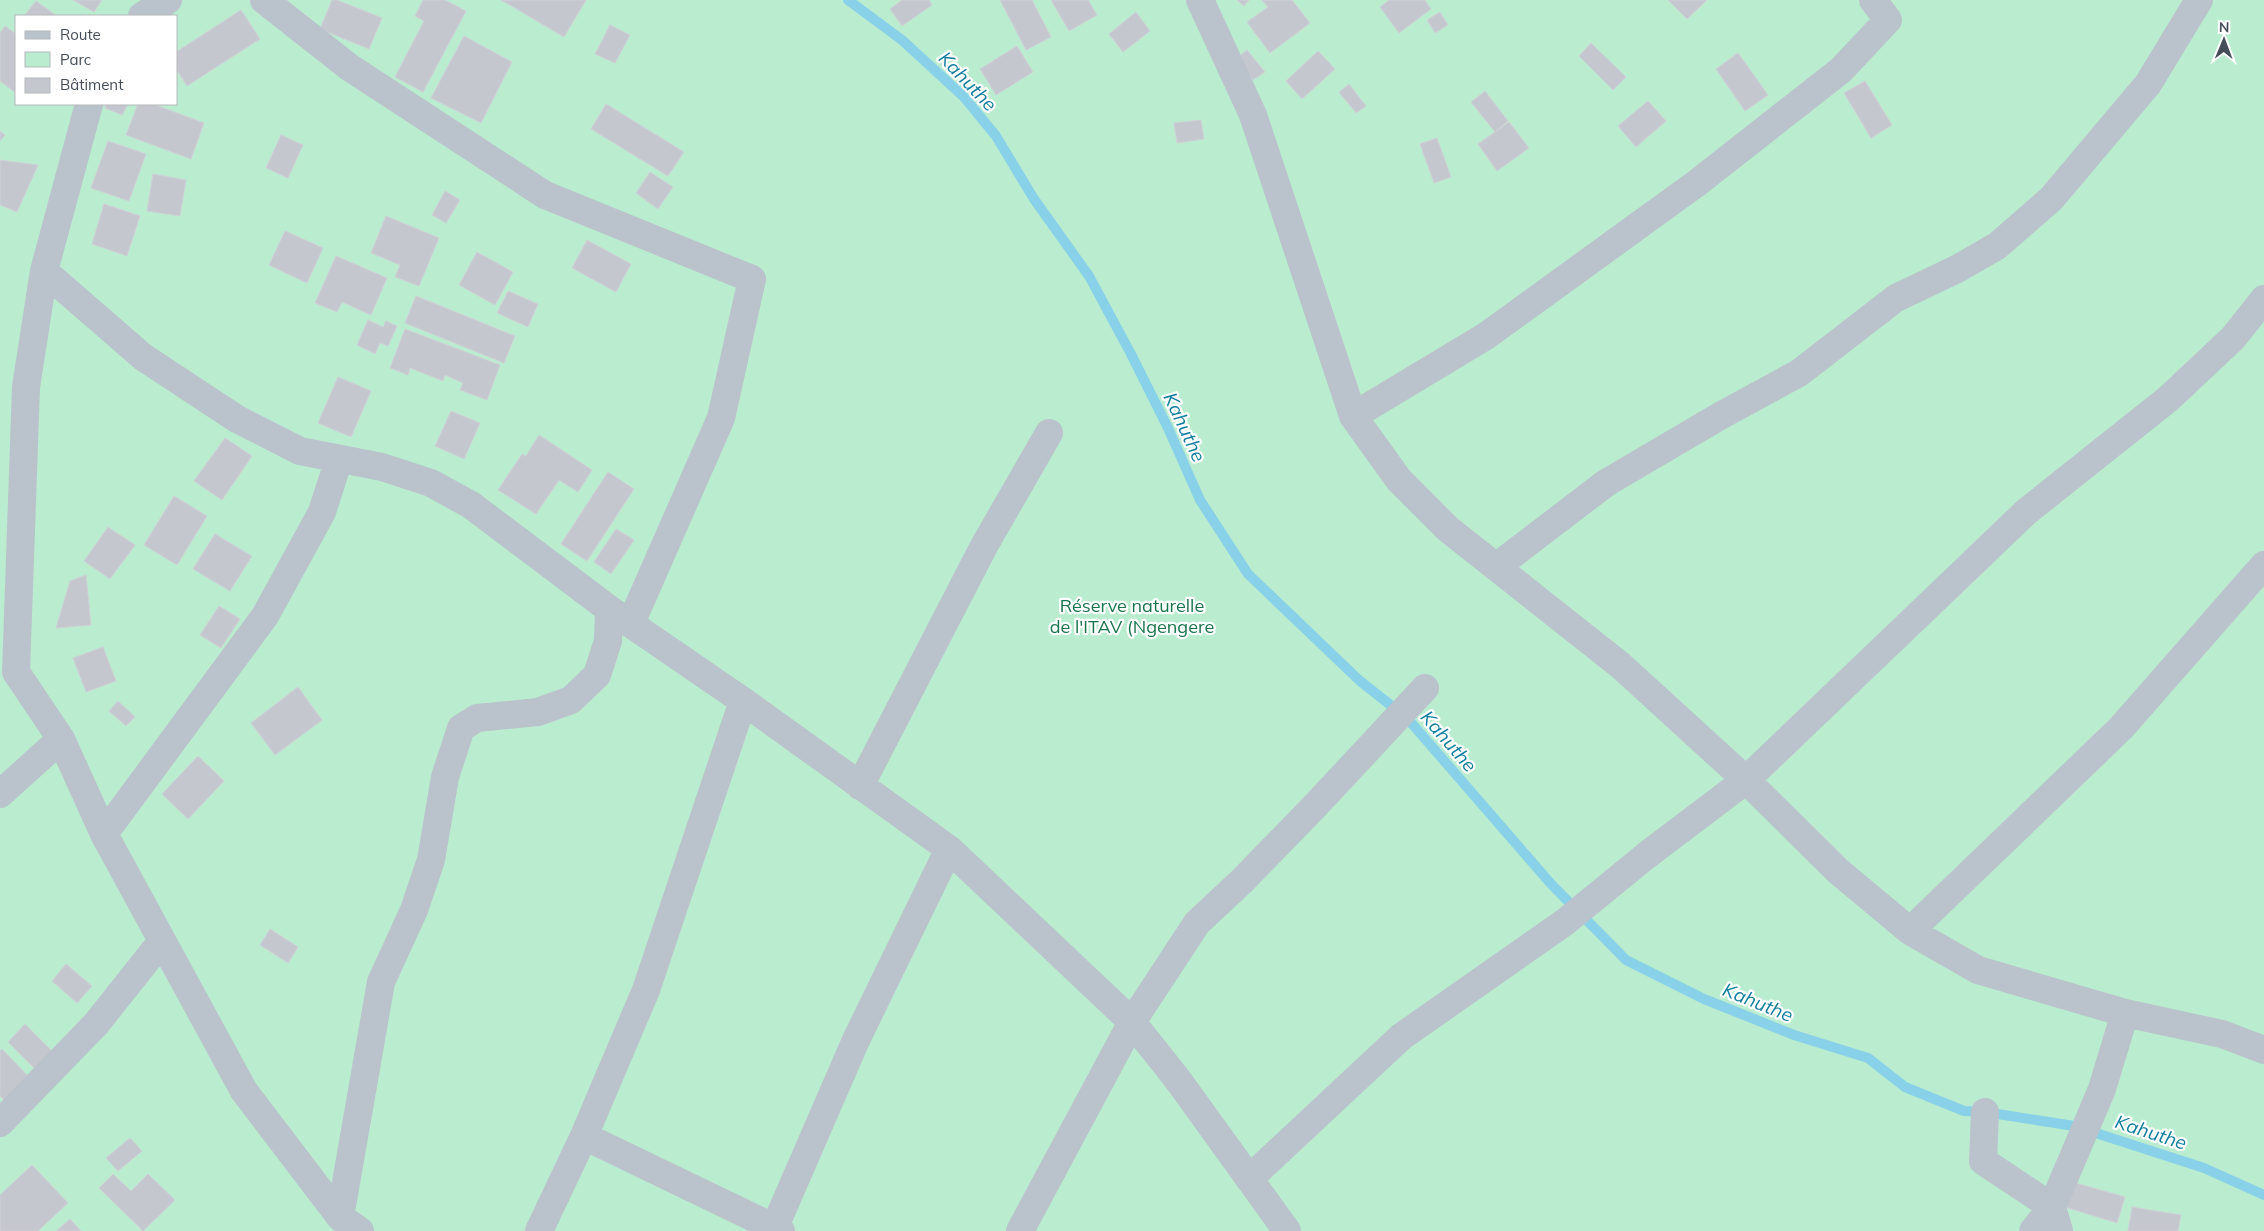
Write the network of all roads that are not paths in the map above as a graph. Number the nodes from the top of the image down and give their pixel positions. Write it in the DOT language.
graph roads {
  1 [pos="168,0"];
  2 [pos="264,0"];
  3 [pos="1200,0"];
  4 [pos="1873,0"];
  5 [pos="2199,0"];
  6 [pos="144,15"];
  7 [pos="89,105"];
  8 [pos="44,271"];
  9 [pos="2264,299"];
  10 [pos="1353,416"];
  11 [pos="1049,433"];
  12 [pos="339,459"];
  13 [pos="2264,565"];
  14 [pos="1496,566"];
  15 [pos="620,616"];
  16 [pos="8,663"];
  17 [pos="1425,688"];
  18 [pos="743,701"];
  19 [pos="61,739"];
  20 [pos="1746,780"];
  21 [pos="860,786"];
  22 [pos="0,794"];
  23 [pos="104,834"];
  24 [pos="949,849"];
  25 [pos="1910,931"];
  26 [pos="162,941"];
  27 [pos="2125,1013"];
  28 [pos="1132,1022"];
  29 [pos="2264,1050"];
  30 [pos="1985,1112"];
  31 [pos="0,1123"];
  32 [pos="584,1136"];
  33 [pos="1250,1180"];
  34 [pos="2055,1219"];
  35 [pos="350,1224"];
  36 [pos="776,1230"];
  37 [pos="540,1231"];
  38 [pos="1020,1231"];
  39 [pos="1287,1231"];
  40 [pos="2033,1231"];
  1 -- 6 [label="street"];
  2 -- 15 [label="street"];
  3 -- 10 [label="street"];
  4 -- 10 [label="street"];
  5 -- 14 [label="street"];
  7 -- 8 [label="street"];
  8 -- 12 [label="street"];
  8 -- 16 [label="street"];
  9 -- 20 [label="street"];
  10 -- 14 [label="street"];
  11 -- 21 [label="street"];
  12 -- 15 [label="street"];
  12 -- 23 [label="street"];
  13 -- 25 [label="street"];
  14 -- 20 [label="street"];
  15 -- 18 [label="street"];
  15 -- 35 [label="street"];
  16 -- 19 [label="street"];
  17 -- 28 [label="street"];
  18 -- 21 [label="street"];
  18 -- 32 [label="street"];
  19 -- 22 [label="street"];
  19 -- 23 [label="street"];
  20 -- 25 [label="street"];
  20 -- 33 [label="street"];
  21 -- 24 [label="street"];
  23 -- 26 [label="street"];
  24 -- 28 [label="street"];
  24 -- 36 [label="street"];
  25 -- 27 [label="street"];
  26 -- 31 [label="street"];
  26 -- 35 [label="street"];
  27 -- 29 [label="street"];
  27 -- 34 [label="street"];
  28 -- 33 [label="street"];
  28 -- 38 [label="street"];
  30 -- 34 [label="street"];
  32 -- 36 [label="street"];
  32 -- 37 [label="street"];
  33 -- 39 [label="street"];
  34 -- 40 [label="street"];
}
